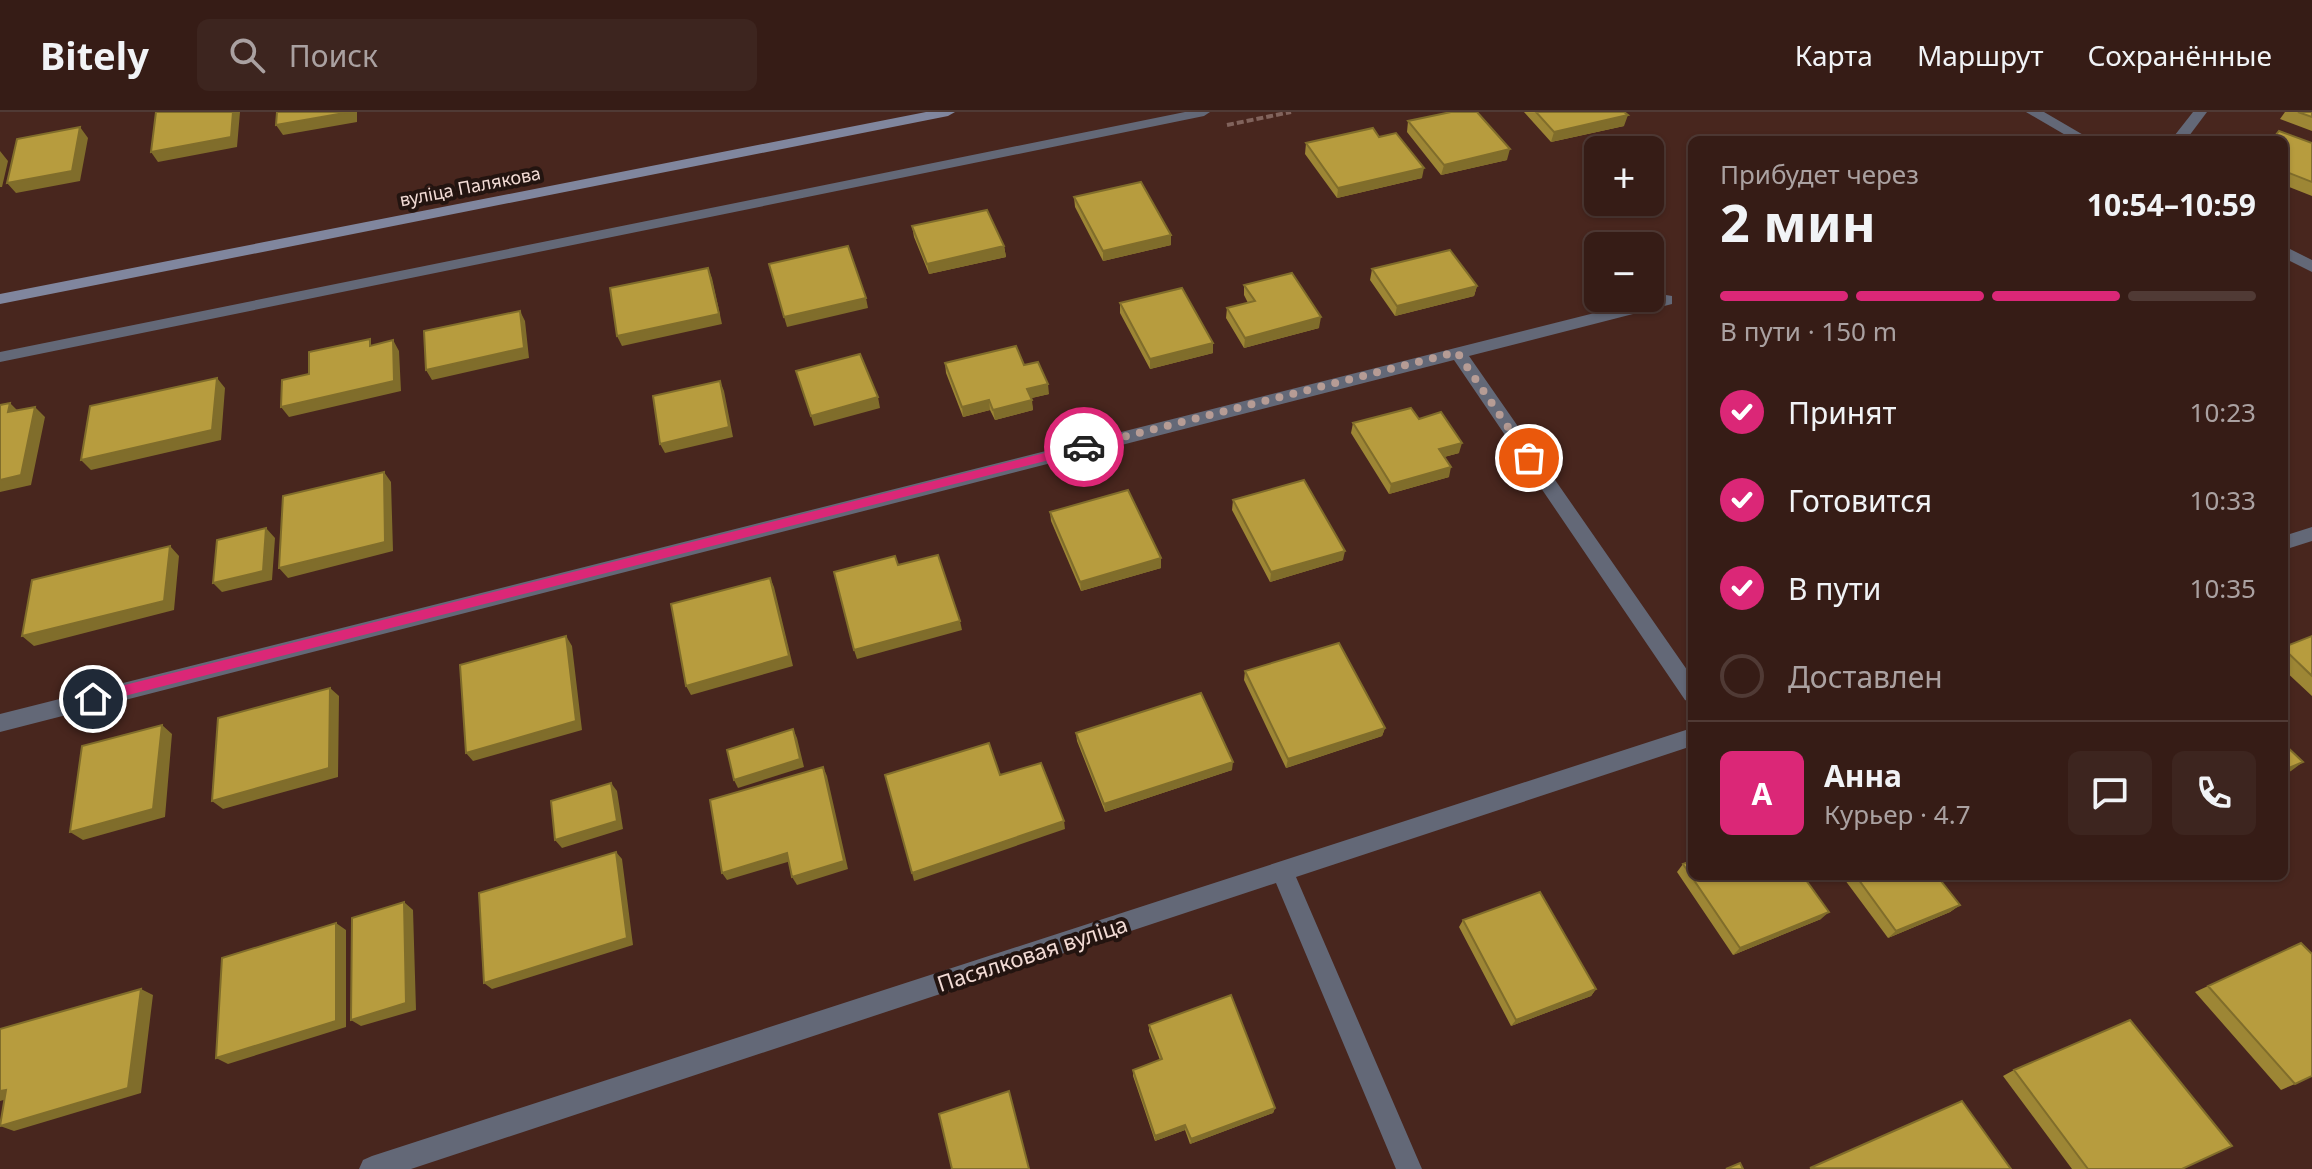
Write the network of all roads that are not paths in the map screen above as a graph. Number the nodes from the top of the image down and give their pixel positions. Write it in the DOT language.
graph roads {
  1 [pos="948,112"];
  2 [pos="1204,112"];
  3 [pos="2033,112"];
  4 [pos="2200,112"];
  5 [pos="2078,136"];
  6 [pos="2181,136"];
  7 [pos="2288,253"];
  8 [pos="2312,267"];
  9 [pos="0,299"];
  10 [pos="1666,300"];
  11 [pos="1457,352"];
  12 [pos="0,357"];
  13 [pos="2312,534"];
  14 [pos="2288,542"];
  15 [pos="1688,688"];
  16 [pos="0,723"];
  17 [pos="1688,738"];
  18 [pos="1282,871"];
  19 [pos="372,1169"];
  20 [pos="1409,1169"];
  1 -- 9 [label="street, вуліца Палякова"];
  2 -- 12 [label="lane"];
  3 -- 5 [label="street"];
  4 -- 6 [label="street"];
  7 -- 8 [label="street"];
  10 -- 11 [label="street"];
  11 -- 15 [label="street"];
  11 -- 16 [label="street"];
  13 -- 14 [label="street"];
  17 -- 18 [label="street, Пасялковая вуліца"];
  18 -- 19 [label="street, Пасялковая вуліца"];
  18 -- 20 [label="street"];
}
